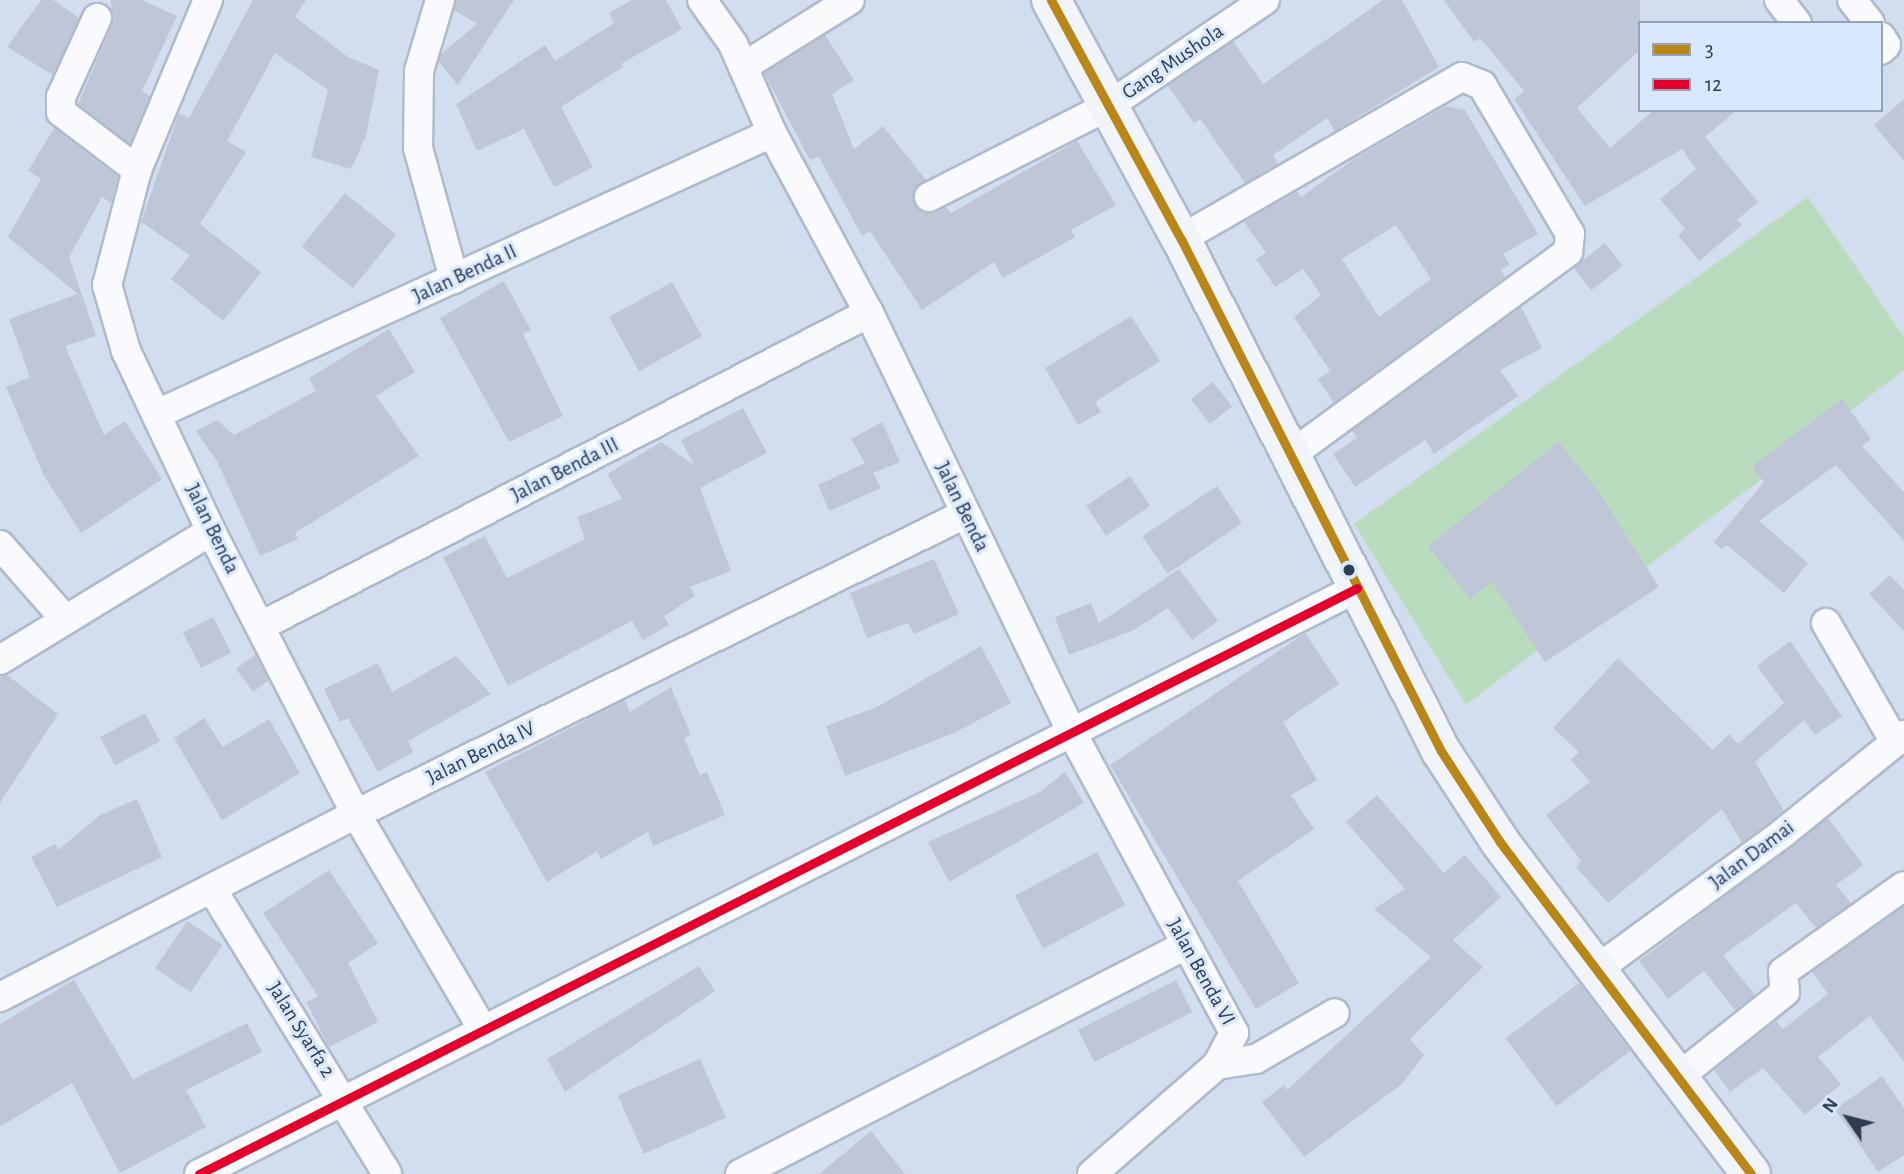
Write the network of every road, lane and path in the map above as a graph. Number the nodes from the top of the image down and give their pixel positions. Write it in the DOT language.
graph roads {
  1 [pos="208,0"];
  2 [pos="440,0"];
  3 [pos="702,0"];
  4 [pos="850,0"];
  5 [pos="1051,0"];
  6 [pos="1265,0"];
  7 [pos="1779,0"];
  8 [pos="1852,0"];
  9 [pos="97,18"];
  10 [pos="1795,21"];
  11 [pos="1868,21"];
  12 [pos="743,67"];
  13 [pos="1108,106"];
  14 [pos="772,133"];
  15 [pos="137,170"];
  16 [pos="929,197"];
  17 [pos="1181,239"];
  18 [pos="454,278"];
  19 [pos="869,313"];
  20 [pos="157,414"];
  21 [pos="1289,456"];
  22 [pos="965,514"];
  23 [pos="211,531"];
  24 [pos="0,545"];
  25 [pos="1357,588"];
  26 [pos="63,617"];
  27 [pos="1826,623"];
  28 [pos="261,626"];
  29 [pos="0,660"];
  30 [pos="1072,733"];
  31 [pos="1899,738"];
  32 [pos="355,814"];
  33 [pos="1904,886"];
  34 [pos="212,889"];
  35 [pos="1186,945"];
  36 [pos="1596,970"];
  37 [pos="0,997"];
  38 [pos="1335,1013"];
  39 [pos="483,1030"];
  40 [pos="1217,1065"];
  41 [pos="1677,1078"];
  42 [pos="345,1100"];
  43 [pos="199,1174"];
  44 [pos="387,1174"];
  45 [pos="740,1174"];
  46 [pos="1092,1174"];
  47 [pos="1751,1174"];
  1 -- 15 [label="street, Jalan Benda"];
  2 -- 18 [label="street"];
  3 -- 12 [label="street, Jalan Benda"];
  4 -- 12 [label="street"];
  5 -- 13 [label="main road"];
  6 -- 13 [label="street, Gang Mushola"];
  7 -- 10 [label="street"];
  8 -- 11 [label="street"];
  9 -- 15 [label="street"];
  12 -- 14 [label="street, Jalan Benda"];
  13 -- 16 [label="street, Gang Mushola"];
  13 -- 17 [label="main road"];
  14 -- 18 [label="street, Jalan Benda II"];
  14 -- 19 [label="street, Jalan Benda"];
  15 -- 20 [label="street, Jalan Benda"];
  17 -- 21 [label="main road"];
  17 -- 21 [label="street"];
  18 -- 20 [label="street, Jalan Benda II"];
  19 -- 22 [label="street, Jalan Benda"];
  19 -- 28 [label="street, Jalan Benda III"];
  20 -- 23 [label="street, Jalan Benda"];
  21 -- 25 [label="main road"];
  22 -- 30 [label="street, Jalan Benda"];
  22 -- 32 [label="street, Jalan Benda IV"];
  23 -- 26 [label="street"];
  23 -- 28 [label="street, Jalan Benda"];
  24 -- 26 [label="street"];
  25 -- 30 [label="street"];
  25 -- 36 [label="main road"];
  26 -- 29 [label="street"];
  27 -- 31 [label="street"];
  28 -- 32 [label="street, Jalan Benda"];
  30 -- 35 [label="street, Jalan Benda VI"];
  30 -- 39 [label="street"];
  31 -- 36 [label="street, Jalan Damai"];
  32 -- 34 [label="street, Jalan Benda IV"];
  32 -- 39 [label="street, Jalan Benda"];
  33 -- 41 [label="street"];
  34 -- 37 [label="street, Jalan Benda IV"];
  34 -- 42 [label="street, Jalan Syarfa 2"];
  35 -- 40 [label="street, Jalan Benda VI"];
  35 -- 45 [label="street"];
  36 -- 41 [label="main road"];
  38 -- 40 [label="street"];
  39 -- 42 [label="street"];
  40 -- 46 [label="street, Jalan Benda VI"];
  41 -- 47 [label="main road"];
  42 -- 43 [label="street"];
  42 -- 44 [label="street, Jalan Syarfa 2"];
}
